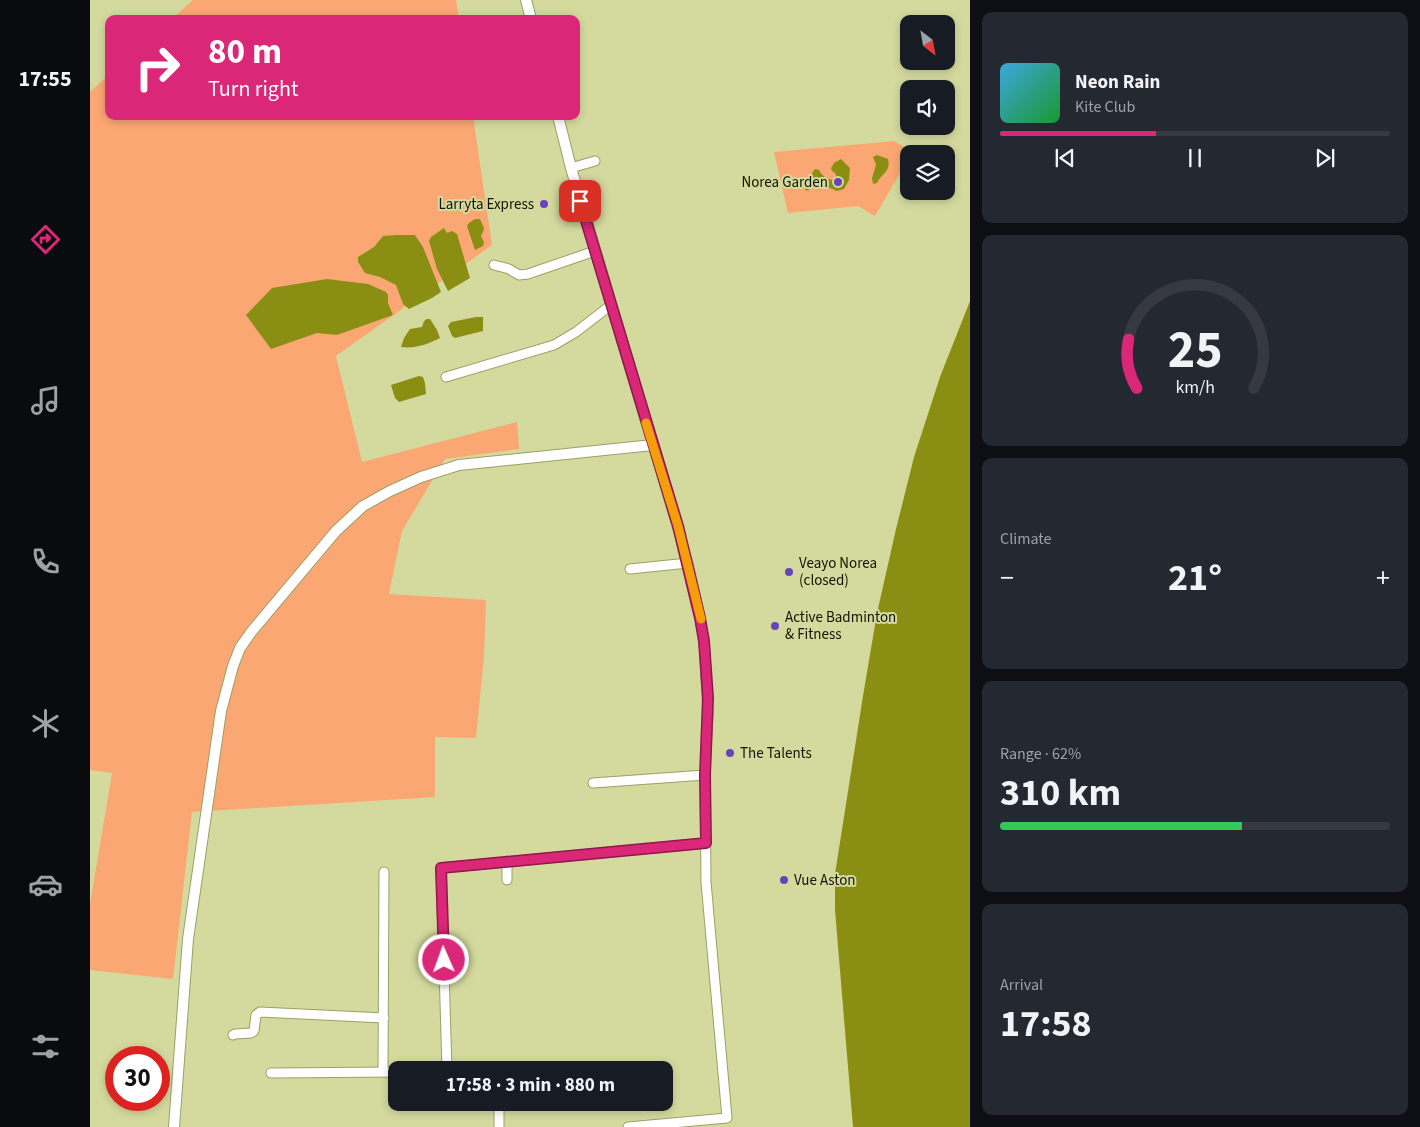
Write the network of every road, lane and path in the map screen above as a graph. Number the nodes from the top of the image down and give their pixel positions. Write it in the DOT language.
graph roads {
  1 [pos="526,0"];
  2 [pos="530,15"];
  3 [pos="559,120"];
  4 [pos="595,161"];
  5 [pos="571,168"];
  6 [pos="595,251"];
  7 [pos="494,266"];
  8 [pos="611,305"];
  9 [pos="446,377"];
  10 [pos="653,445"];
  11 [pos="688,564"];
  12 [pos="630,569"];
  13 [pos="705,775"];
  14 [pos="593,783"];
  15 [pos="706,843"];
  16 [pos="507,861"];
  17 [pos="384,872"];
  18 [pos="507,880"];
  19 [pos="384,1018"];
  20 [pos="234,1035"];
  21 [pos="447,1061"];
  22 [pos="383,1072"];
  23 [pos="388,1072"];
  24 [pos="271,1073"];
  25 [pos="499,1111"];
  26 [pos="174,1127"];
  27 [pos="500,1127"];
  28 [pos="628,1127"];
  1 -- 2 [label="street"];
  3 -- 5 [label="street"];
  4 -- 5 [label="street"];
  5 -- 6 [label="street"];
  6 -- 7 [label="street"];
  6 -- 8 [label="street"];
  8 -- 9 [label="street"];
  8 -- 10 [label="street"];
  10 -- 11 [label="street"];
  10 -- 26 [label="street"];
  11 -- 12 [label="street"];
  11 -- 13 [label="street"];
  13 -- 14 [label="street"];
  13 -- 15 [label="street"];
  15 -- 16 [label="street"];
  15 -- 28 [label="street"];
  16 -- 18 [label="street"];
  16 -- 21 [label="street"];
  17 -- 19 [label="street"];
  19 -- 20 [label="street"];
  19 -- 22 [label="street"];
  22 -- 23 [label="street"];
  22 -- 24 [label="street"];
  25 -- 27 [label="street"];
}
